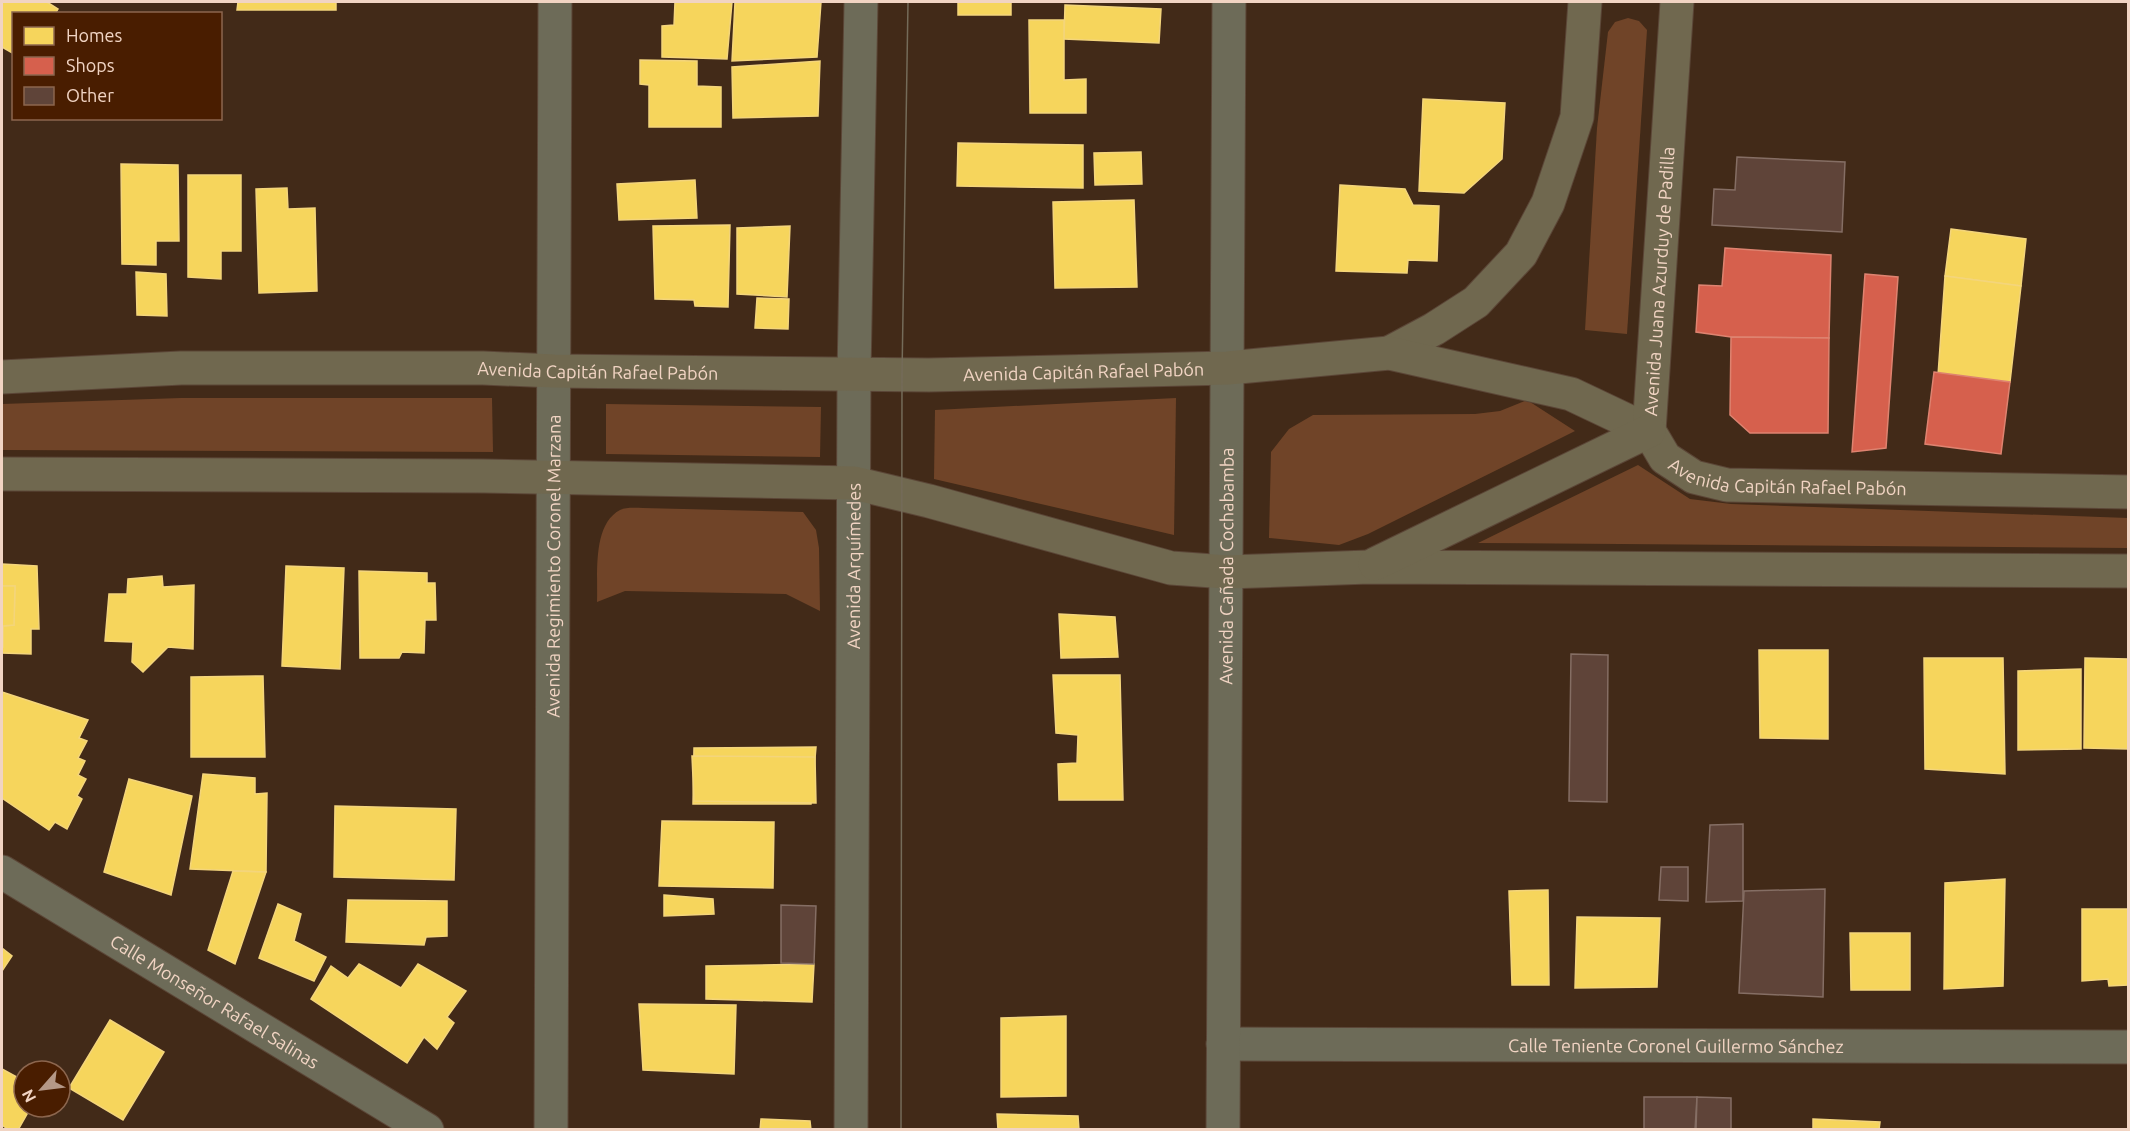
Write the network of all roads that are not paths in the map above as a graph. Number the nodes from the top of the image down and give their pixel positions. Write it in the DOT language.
graph roads {
  1 [pos="555,2"];
  2 [pos="861,2"];
  3 [pos="1229,2"];
  4 [pos="1585,2"];
  5 [pos="1677,2"];
  6 [pos="1389,353"];
  7 [pos="1228,368"];
  8 [pos="554,371"];
  9 [pos="854,374"];
  10 [pos="2,377"];
  11 [pos="1649,431"];
  12 [pos="2,474"];
  13 [pos="554,477"];
  14 [pos="854,483"];
  15 [pos="2128,492"];
  16 [pos="1369,567"];
  17 [pos="2128,571"];
  18 [pos="1227,572"];
  19 [pos="2,872"];
  20 [pos="1223,1044"];
  21 [pos="2128,1047"];
  22 [pos="427,1130"];
  23 [pos="551,1130"];
  24 [pos="851,1130"];
  25 [pos="1223,1130"];
  1 -- 8 [label="street, Avenida Regimiento Coronel Marzana"];
  2 -- 9 [label="street, Avenida Arquímedes"];
  3 -- 7 [label="street, Avenida Cañada Cochabamba"];
  4 -- 6 [label="main road"];
  5 -- 11 [label="main road, Avenida Juana Azurduy de Padilla"];
  6 -- 7 [label="main road, Avenida Capitán Rafael Pabón"];
  6 -- 11 [label="main road, Avenida Capitán Rafael Pabón"];
  7 -- 9 [label="main road, Avenida Capitán Rafael Pabón"];
  7 -- 18 [label="street, Avenida Cañada Cochabamba"];
  8 -- 9 [label="main road, Avenida Capitán Rafael Pabón"];
  8 -- 10 [label="main road, Avenida Capitán Rafael Pabón"];
  8 -- 13 [label="street, Avenida Regimiento Coronel Marzana"];
  9 -- 14 [label="street, Avenida Arquímedes"];
  11 -- 15 [label="main road, Avenida Capitán Rafael Pabón"];
  11 -- 16 [label="main road, Avenida Juana Azurduy de Padilla"];
  12 -- 13 [label="main road"];
  13 -- 14 [label="main road"];
  13 -- 23 [label="street, Avenida Regimiento Coronel Marzana"];
  14 -- 18 [label="main road"];
  14 -- 24 [label="street, Avenida Arquímedes"];
  16 -- 17 [label="main road"];
  16 -- 18 [label="main road"];
  18 -- 20 [label="street, Avenida Cañada Cochabamba"];
  19 -- 22 [label="street, Calle Monseñor Rafael Salinas"];
  20 -- 21 [label="street, Calle Teniente Coronel Guillermo Sánchez"];
  20 -- 25 [label="street, Avenida Cañada Cochabamba"];
}
